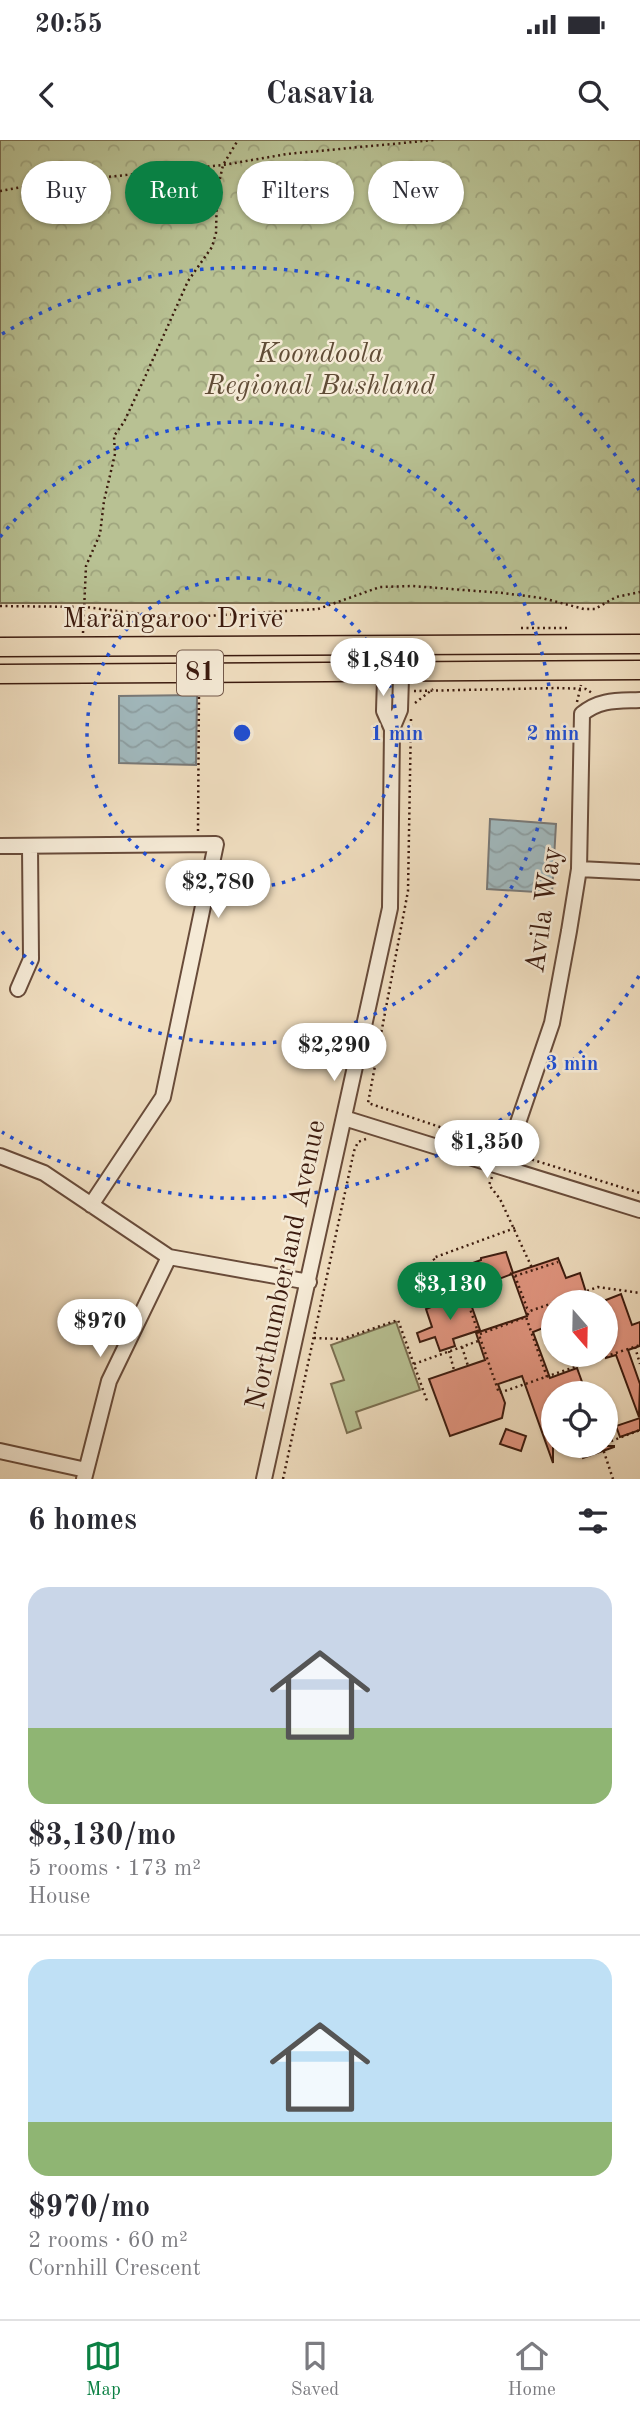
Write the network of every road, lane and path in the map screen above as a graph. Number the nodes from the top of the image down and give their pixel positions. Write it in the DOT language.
graph roads {
  1 [pos="238,140"];
  2 [pos="434,140"];
  3 [pos="223,165"];
  4 [pos="125,175"];
  5 [pos="0,191"];
  6 [pos="216,224"];
  7 [pos="640,592"];
  8 [pos="0,606"];
  9 [pos="85,607"];
  10 [pos="640,644"];
  11 [pos="394,645"];
  12 [pos="0,647"];
  13 [pos="82,647"];
  14 [pos="640,670"];
  15 [pos="200,673"];
  16 [pos="393,673"];
  17 [pos="0,674"];
  18 [pos="581,680"];
  19 [pos="433,689"];
  20 [pos="400,692"];
  21 [pos="640,700"];
  22 [pos="577,701"];
  23 [pos="611,701"];
  24 [pos="414,704"];
  25 [pos="412,713"];
  26 [pos="392,729"];
  27 [pos="198,845"];
  28 [pos="0,846"];
  29 [pos="30,847"];
  30 [pos="579,869"];
  31 [pos="640,872"];
  32 [pos="18,989"];
  33 [pos="344,1118"];
  34 [pos="502,1133"];
  35 [pos="376,1140"];
  36 [pos="524,1141"];
  37 [pos="0,1156"];
  38 [pos="503,1167"];
  39 [pos="487,1174"];
  40 [pos="640,1193"];
  41 [pos="91,1205"];
  42 [pos="640,1210"];
  43 [pos="515,1228"];
  44 [pos="169,1257"];
  45 [pos="558,1262"];
  46 [pos="533,1270"];
  47 [pos="510,1273"];
  48 [pos="515,1276"];
  49 [pos="309,1282"];
  50 [pos="590,1290"];
  51 [pos="640,1293"];
  52 [pos="541,1307"];
  53 [pos="530,1311"];
  54 [pos="526,1317"];
  55 [pos="478,1334"];
  56 [pos="314,1338"];
  57 [pos="481,1340"];
  58 [pos="640,1345"];
  59 [pos="462,1347"];
  60 [pos="634,1347"];
  61 [pos="449,1352"];
  62 [pos="618,1352"];
  63 [pos="414,1364"];
  64 [pos="640,1364"];
  65 [pos="468,1366"];
  66 [pos="575,1367"];
  67 [pos="454,1370"];
  68 [pos="547,1377"];
  69 [pos="427,1401"];
  70 [pos="640,1430"];
  71 [pos="618,1439"];
  72 [pos="0,1451"];
  73 [pos="608,1458"];
  74 [pos="85,1474"];
  75 [pos="264,1479"];
  76 [pos="283,1479"];
  77 [pos="614,1479"];
  1 -- 3 [label="path"];
  2 -- 3 [label="path"];
  4 -- 5 [label="path"];
  6 -- 9 [label="path"];
  7 -- 9 [label="path"];
  8 -- 9 [label="path"];
  9 -- 13 [label="path"];
  10 -- 11 [label="main road, Marangaroo Drive / 81"];
  11 -- 13 [label="main road, Marangaroo Drive / 81"];
  11 -- 16 [label="street, Northumberland Avenue"];
  12 -- 13 [label="main road, Marangaroo Drive / 81"];
  14 -- 18 [label="main road, Marangaroo Drive / 81"];
  15 -- 16 [label="main road, Marangaroo Drive / 81"];
  15 -- 17 [label="main road, Marangaroo Drive / 81"];
  15 -- 27 [label="path"];
  16 -- 18 [label="main road, Marangaroo Drive / 81"];
  16 -- 20 [label="street, Northumberland Avenue"];
  16 -- 26 [label="street, Northumberland Avenue"];
  18 -- 19 [label="path"];
  18 -- 22 [label="path"];
  18 -- 23 [label="path"];
  19 -- 20 [label="path"];
  19 -- 24 [label="path"];
  20 -- 26 [label="street, Northumberland Avenue"];
  21 -- 23 [label="street, Avila Way"];
  23 -- 30 [label="street, Avila Way"];
  25 -- 34 [label="path"];
  26 -- 33 [label="street, Northumberland Avenue"];
  27 -- 29 [label="street"];
  27 -- 41 [label="street"];
  28 -- 29 [label="street"];
  29 -- 32 [label="street"];
  30 -- 31 [label="street"];
  30 -- 38 [label="street, Avila Way"];
  33 -- 38 [label="street"];
  33 -- 49 [label="street, Northumberland Avenue"];
  35 -- 56 [label="path"];
  36 -- 40 [label="path"];
  37 -- 41 [label="street"];
  38 -- 42 [label="street"];
  39 -- 43 [label="path"];
  41 -- 44 [label="street"];
  43 -- 46 [label="path"];
  43 -- 55 [label="path"];
  44 -- 49 [label="street"];
  44 -- 74 [label="street"];
  45 -- 46 [label="path"];
  46 -- 48 [label="path"];
  47 -- 48 [label="path"];
  48 -- 53 [label="path"];
  49 -- 75 [label="street, Northumberland Avenue"];
  50 -- 51 [label="path"];
  52 -- 53 [label="path"];
  53 -- 54 [label="path"];
  54 -- 55 [label="path"];
  54 -- 68 [label="path"];
  55 -- 57 [label="path"];
  56 -- 63 [label="path"];
  56 -- 76 [label="path"];
  57 -- 59 [label="path"];
  57 -- 68 [label="path"];
  58 -- 60 [label="path"];
  59 -- 61 [label="path"];
  59 -- 65 [label="path"];
  60 -- 62 [label="path"];
  60 -- 64 [label="path"];
  61 -- 63 [label="path"];
  61 -- 67 [label="path"];
  63 -- 69 [label="path"];
  66 -- 68 [label="path"];
  70 -- 71 [label="path"];
  72 -- 74 [label="street"];
  73 -- 77 [label="path"];
}
